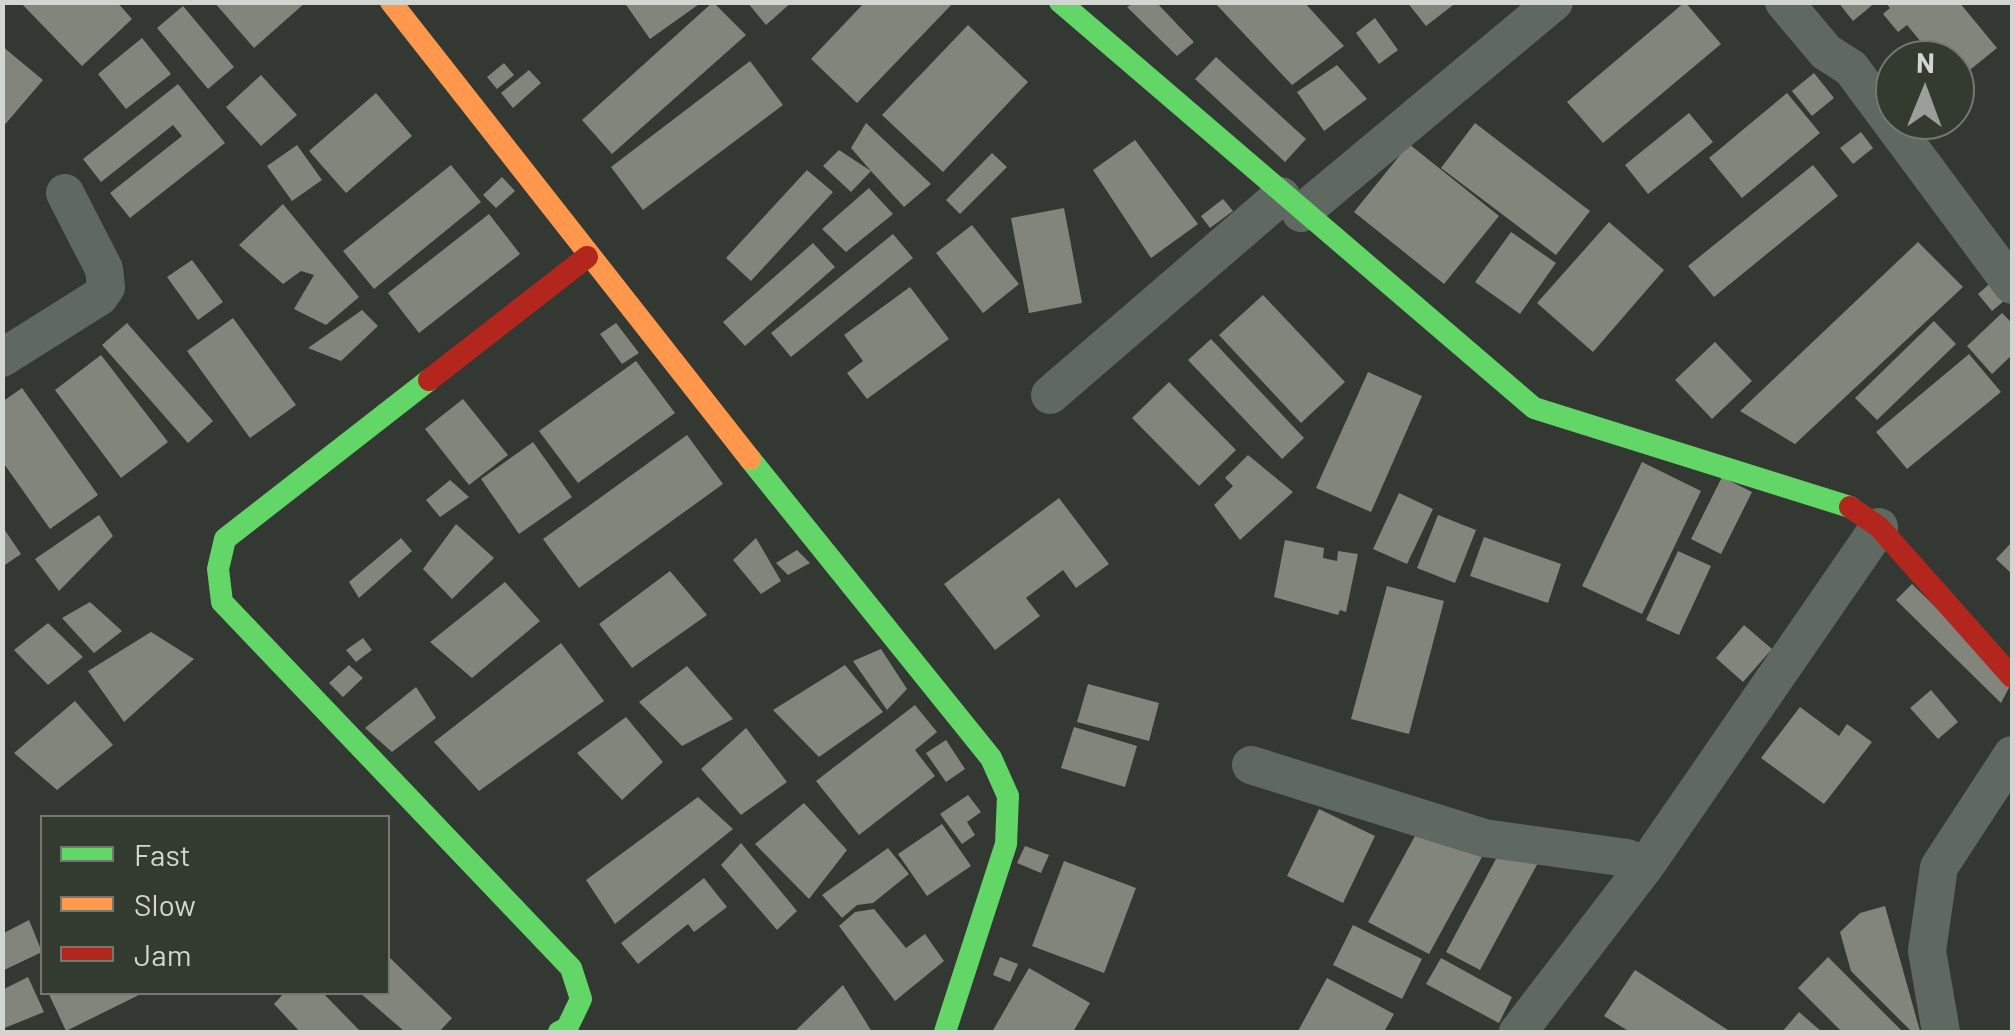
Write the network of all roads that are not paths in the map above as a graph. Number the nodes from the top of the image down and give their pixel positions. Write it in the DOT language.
graph roads {
  1 [pos="390,2"];
  2 [pos="1060,2"];
  3 [pos="1554,2"];
  4 [pos="1784,2"];
  5 [pos="65,193"];
  6 [pos="1291,205"];
  7 [pos="587,256"];
  8 [pos="2012,286"];
  9 [pos="2,358"];
  10 [pos="1050,395"];
  11 [pos="1879,526"];
  12 [pos="2012,677"];
  13 [pos="2012,755"];
  14 [pos="1251,765"];
  15 [pos="1646,865"];
  16 [pos="559,1032"];
  17 [pos="945,1032"];
  18 [pos="1518,1032"];
  19 [pos="1940,1032"];
  1 -- 7 [label="street"];
  2 -- 6 [label="street"];
  3 -- 6 [label="street"];
  4 -- 8 [label="street"];
  5 -- 9 [label="street"];
  6 -- 10 [label="street"];
  6 -- 11 [label="street"];
  7 -- 16 [label="street"];
  7 -- 17 [label="street"];
  11 -- 12 [label="street"];
  11 -- 15 [label="street"];
  13 -- 19 [label="street"];
  14 -- 15 [label="street"];
  15 -- 18 [label="street"];
}
